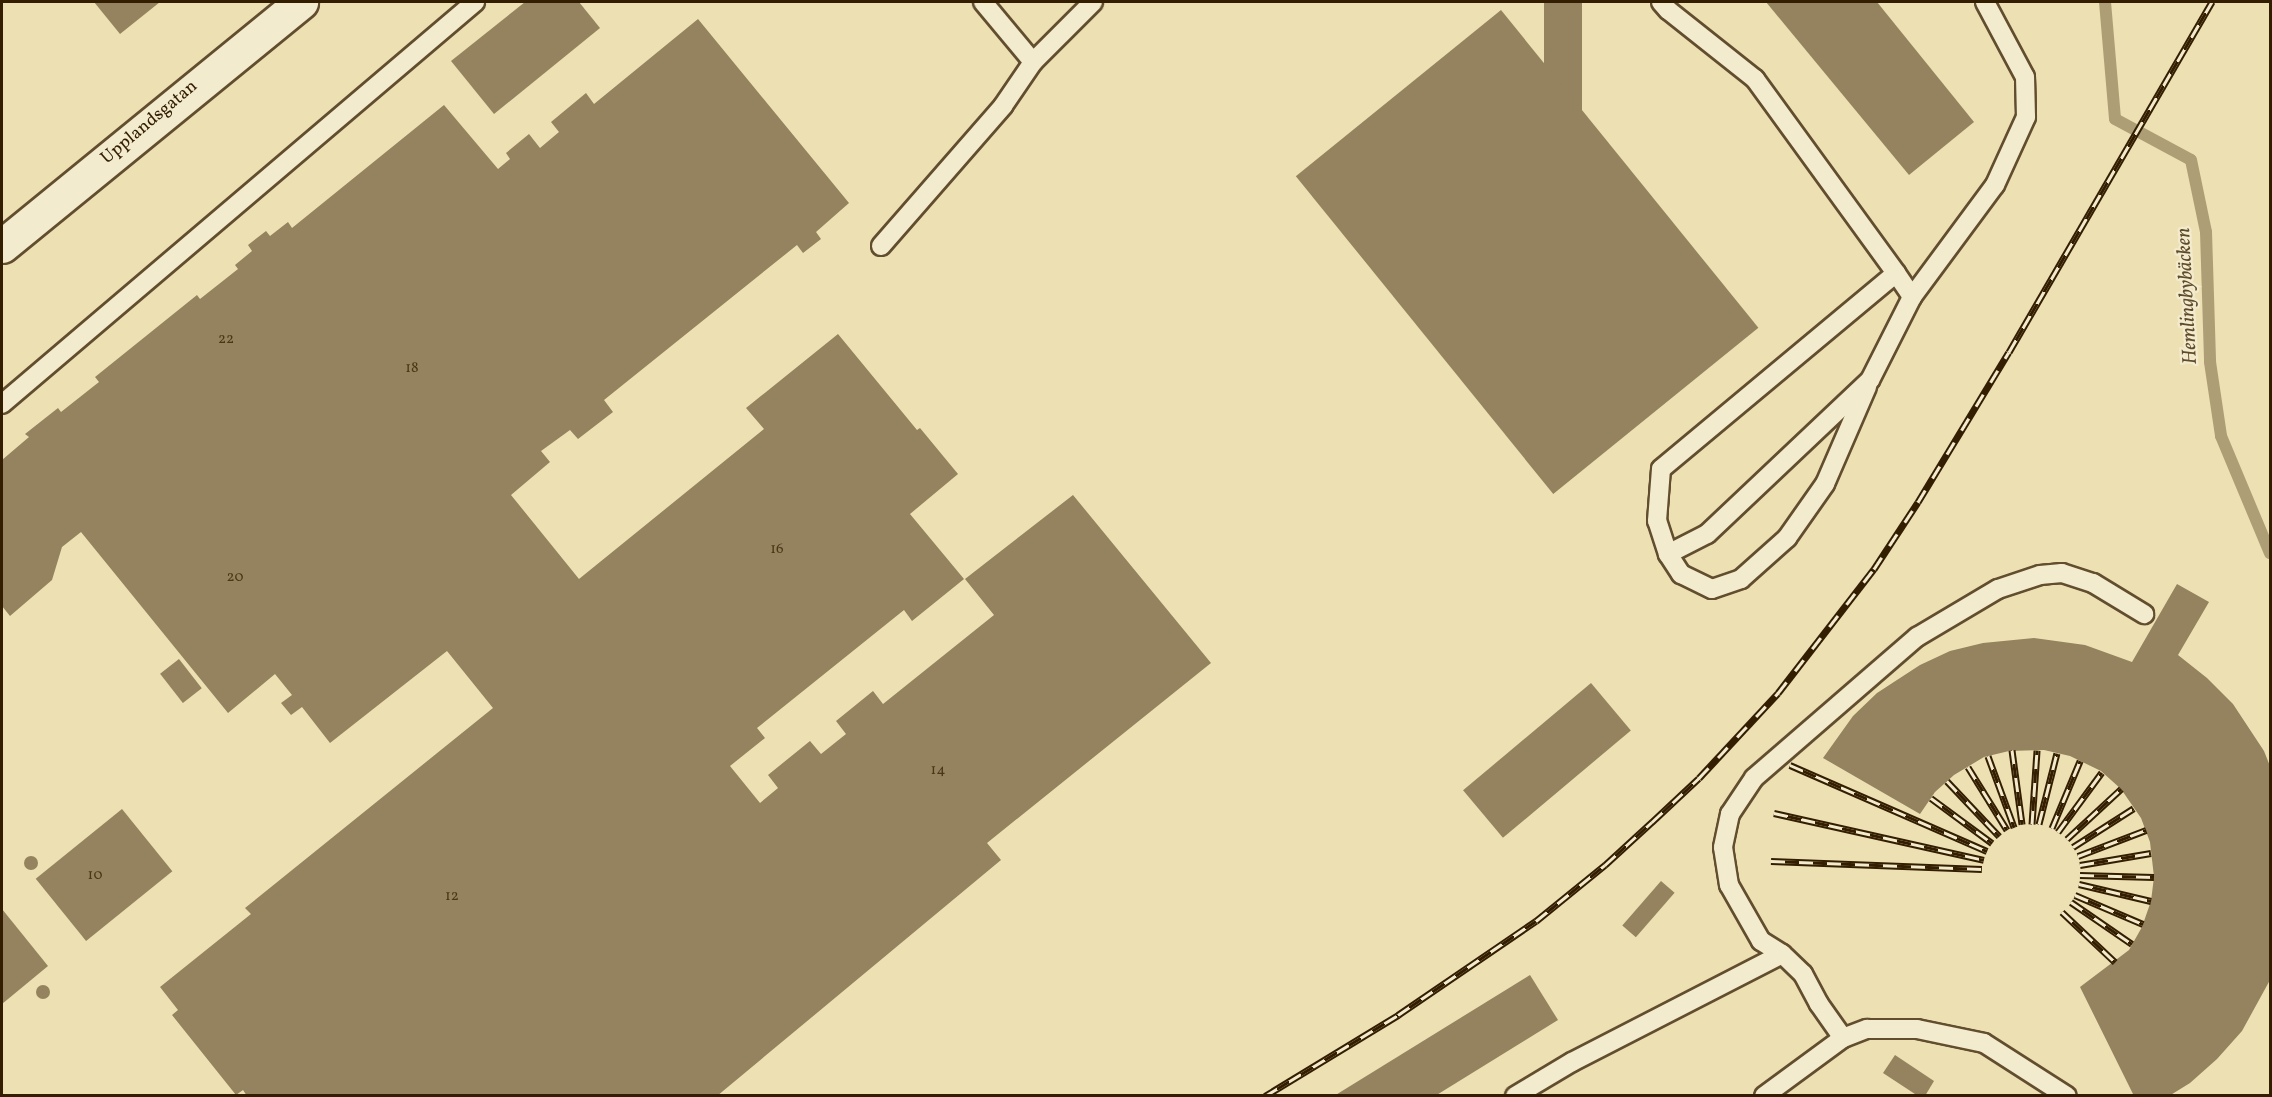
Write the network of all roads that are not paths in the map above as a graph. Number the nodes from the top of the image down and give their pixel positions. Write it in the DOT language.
graph roads {
  1 [pos="301,2"];
  2 [pos="475,2"];
  3 [pos="983,2"];
  4 [pos="1093,2"];
  5 [pos="1661,2"];
  6 [pos="1984,2"];
  7 [pos="1033,63"];
  8 [pos="2,246"];
  9 [pos="881,246"];
  10 [pos="1896,273"];
  11 [pos="1912,297"];
  12 [pos="1870,380"];
  13 [pos="2,404"];
  14 [pos="1668,554"];
  15 [pos="2144,615"];
  16 [pos="1782,954"];
  17 [pos="1843,1038"];
  18 [pos="1515,1095"];
  19 [pos="1764,1095"];
  20 [pos="2067,1095"];
  1 -- 8 [label="main road, Upplandsgatan"];
  2 -- 13 [label="lane"];
  3 -- 7 [label="lane"];
  4 -- 7 [label="lane"];
  5 -- 10 [label="lane"];
  6 -- 11 [label="lane"];
  7 -- 9 [label="lane"];
  10 -- 11 [label="lane"];
  10 -- 14 [label="lane"];
  11 -- 12 [label="lane"];
  12 -- 14 [label="lane"];
  12 -- 14 [label="lane"];
  15 -- 16 [label="lane"];
  16 -- 17 [label="lane"];
  16 -- 18 [label="lane"];
  17 -- 19 [label="lane"];
  17 -- 20 [label="lane"];
}
